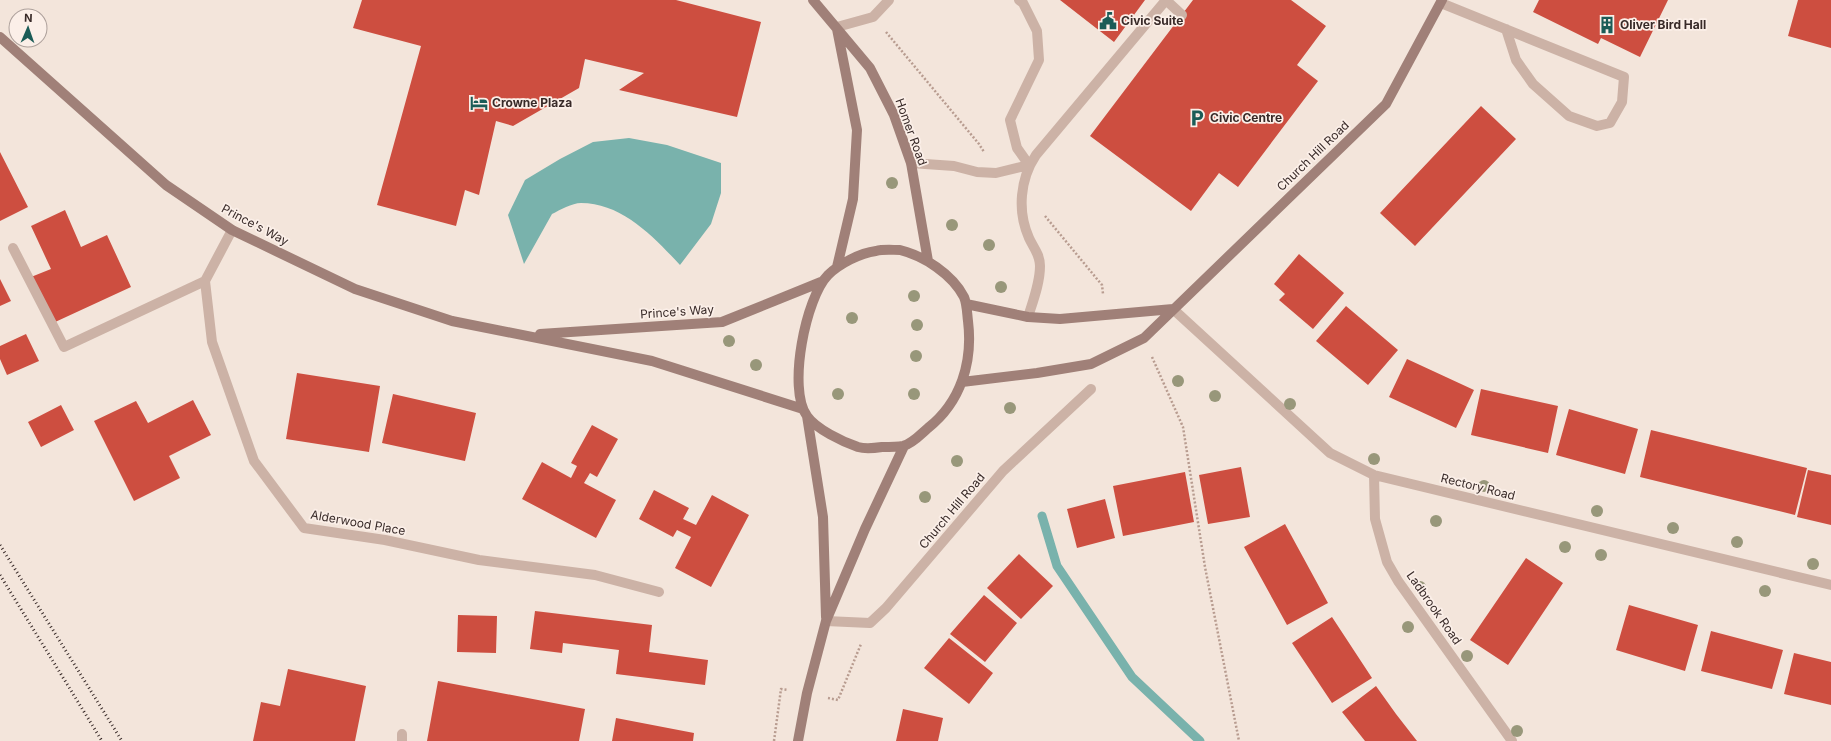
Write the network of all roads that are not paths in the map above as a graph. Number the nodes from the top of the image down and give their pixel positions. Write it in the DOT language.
graph roads {
  1 [pos="813,0"];
  2 [pos="889,0"];
  3 [pos="1019,0"];
  4 [pos="1166,0"];
  5 [pos="1442,1"];
  6 [pos="1182,15"];
  7 [pos="836,27"];
  8 [pos="1506,29"];
  9 [pos="0,37"];
  10 [pos="911,163"];
  11 [pos="1029,166"];
  12 [pos="232,230"];
  13 [pos="13,248"];
  14 [pos="928,261"];
  15 [pos="837,267"];
  16 [pos="205,282"];
  17 [pos="822,282"];
  18 [pos="966,304"];
  19 [pos="1173,309"];
  20 [pos="1028,317"];
  21 [pos="526,335"];
  22 [pos="962,382"];
  23 [pos="1091,389"];
  24 [pos="805,413"];
  25 [pos="904,446"];
  26 [pos="1374,475"];
  27 [pos="1831,585"];
  28 [pos="659,592"];
  29 [pos="826,621"];
  30 [pos="798,741"];
  31 [pos="1512,741"];
  1 -- 7 [label="street, Homer Road"];
  2 -- 7 [label="street"];
  3 -- 11 [label="street"];
  4 -- 6 [label="street"];
  4 -- 11 [label="street"];
  5 -- 8 [label="street"];
  5 -- 19 [label="street, Church Hill Road"];
  7 -- 10 [label="street, Homer Road"];
  7 -- 15 [label="street, Homer Road"];
  8 -- 8 [label="street"];
  9 -- 12 [label="street, Prince's Way"];
  10 -- 11 [label="street"];
  10 -- 14 [label="street, Homer Road"];
  11 -- 20 [label="street"];
  12 -- 16 [label="street"];
  12 -- 21 [label="street, Prince's Way"];
  13 -- 16 [label="street"];
  14 -- 15 [label="street"];
  14 -- 18 [label="street"];
  15 -- 17 [label="street"];
  16 -- 28 [label="street, Alderwood Place"];
  17 -- 21 [label="street, Prince's Way"];
  17 -- 24 [label="street"];
  18 -- 20 [label="street"];
  18 -- 22 [label="street"];
  19 -- 20 [label="street"];
  19 -- 22 [label="street, Church Hill Road"];
  19 -- 26 [label="street, Rectory Road"];
  21 -- 24 [label="street, Prince's Way"];
  22 -- 25 [label="street"];
  23 -- 29 [label="street, Church Hill Road"];
  24 -- 25 [label="street"];
  24 -- 29 [label="street"];
  25 -- 29 [label="street"];
  26 -- 27 [label="street, Rectory Road"];
  26 -- 31 [label="street, Ladbrook Road"];
  29 -- 30 [label="street"];
}
